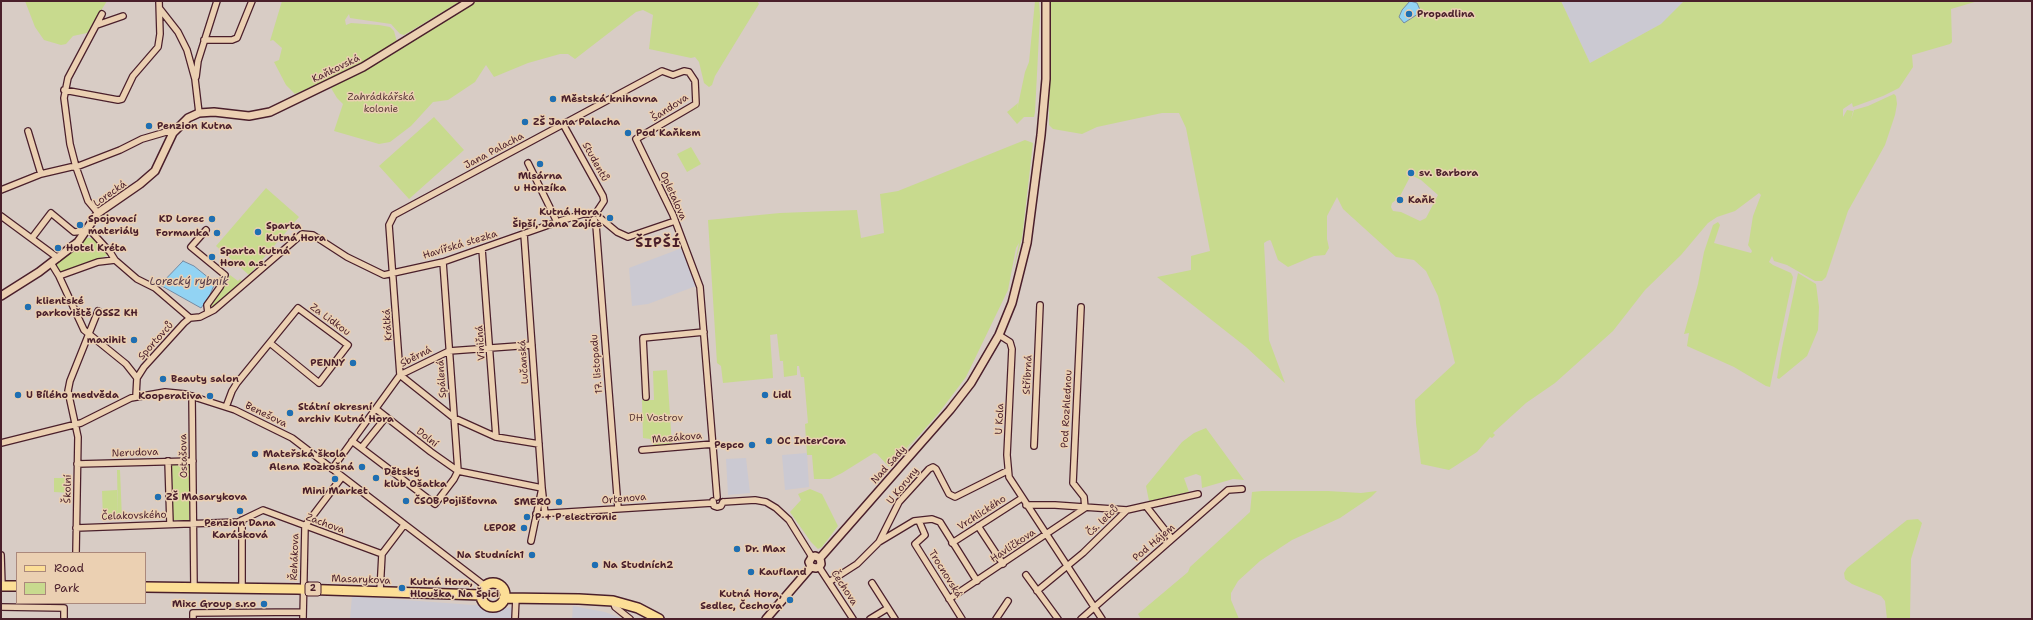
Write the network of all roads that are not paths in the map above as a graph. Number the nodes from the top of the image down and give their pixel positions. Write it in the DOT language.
graph roads {
  1 [pos="159,1"];
  2 [pos="217,1"];
  3 [pos="252,1"];
  4 [pos="470,1"];
  5 [pos="1046,1"];
  6 [pos="160,9"];
  7 [pos="102,14"];
  8 [pos="123,16"];
  9 [pos="169,21"];
  10 [pos="97,24"];
  11 [pos="160,25"];
  12 [pos="204,40"];
  13 [pos="195,79"];
  14 [pos="695,81"];
  15 [pos="64,90"];
  16 [pos="199,113"];
  17 [pos="563,124"];
  18 [pos="28,131"];
  19 [pos="172,133"];
  20 [pos="636,139"];
  21 [pos="528,163"];
  22 [pos="76,167"];
  23 [pos="41,174"];
  24 [pos="1,190"];
  25 [pos="598,210"];
  26 [pos="98,213"];
  27 [pos="1,216"];
  28 [pos="595,216"];
  29 [pos="675,221"];
  30 [pos="557,222"];
  31 [pos="87,230"];
  32 [pos="206,230"];
  33 [pos="524,234"];
  34 [pos="32,238"];
  35 [pos="482,249"];
  36 [pos="58,258"];
  37 [pos="115,260"];
  38 [pos="442,262"];
  39 [pos="51,263"];
  40 [pos="393,273"];
  41 [pos="60,276"];
  42 [pos="1,296"];
  43 [pos="1040,305"];
  44 [pos="1081,308"];
  45 [pos="98,311"];
  46 [pos="208,313"];
  47 [pos="190,318"];
  48 [pos="704,332"];
  49 [pos="999,335"];
  50 [pos="89,336"];
  51 [pos="270,343"];
  52 [pos="532,345"];
  53 [pos="490,348"];
  54 [pos="449,351"];
  55 [pos="400,375"];
  56 [pos="137,378"];
  57 [pos="136,396"];
  58 [pos="192,396"];
  59 [pos="646,397"];
  60 [pos="226,407"];
  61 [pos="376,409"];
  62 [pos="386,417"];
  63 [pos="454,418"];
  64 [pos="76,425"];
  65 [pos="496,436"];
  66 [pos="352,441"];
  67 [pos="1,443"];
  68 [pos="539,444"];
  69 [pos="713,444"];
  70 [pos="1034,446"];
  71 [pos="362,448"];
  72 [pos="642,450"];
  73 [pos="168,461"];
  74 [pos="193,461"];
  75 [pos="77,464"];
  76 [pos="332,469"];
  77 [pos="458,471"];
  78 [pos="1007,471"];
  79 [pos="342,477"];
  80 [pos="542,488"];
  81 [pos="1242,489"];
  82 [pos="1198,494"];
  83 [pos="717,497"];
  84 [pos="1022,498"];
  85 [pos="712,502"];
  86 [pos="723,502"];
  87 [pos="1026,505"];
  88 [pos="1146,506"];
  89 [pos="618,508"];
  90 [pos="1085,508"];
  91 [pos="263,510"];
  92 [pos="1127,510"];
  93 [pos="536,514"];
  94 [pos="545,514"];
  95 [pos="242,520"];
  96 [pos="919,521"];
  97 [pos="170,524"];
  98 [pos="193,524"];
  99 [pos="404,525"];
  100 [pos="305,526"];
  101 [pos="978,526"];
  102 [pos="76,528"];
  103 [pos="1046,535"];
  104 [pos="1172,539"];
  105 [pos="531,541"];
  106 [pos="879,542"];
  107 [pos="952,542"];
  108 [pos="76,552"];
  109 [pos="382,554"];
  110 [pos="1,555"];
  111 [pos="812,557"];
  112 [pos="820,558"];
  113 [pos="1003,564"];
  114 [pos="1067,566"];
  115 [pos="811,567"];
  116 [pos="819,567"];
  117 [pos="1026,575"];
  118 [pos="977,581"];
  119 [pos="829,582"];
  120 [pos="872,583"];
  121 [pos="1,586"];
  122 [pos="16,586"];
  123 [pos="485,586"];
  124 [pos="146,587"];
  125 [pos="194,587"];
  126 [pos="242,588"];
  127 [pos="303,589"];
  128 [pos="380,591"];
  129 [pos="1037,591"];
  130 [pos="481,595"];
  131 [pos="504,595"];
  132 [pos="516,598"];
  133 [pos="579,599"];
  134 [pos="949,599"];
  135 [pos="613,601"];
  136 [pos="1008,602"];
  137 [pos="1,607"];
  138 [pos="1094,607"];
  139 [pos="888,608"];
  140 [pos="303,612"];
  141 [pos="64,619"];
  142 [pos="193,619"];
  143 [pos="303,619"];
  144 [pos="515,619"];
  145 [pos="630,619"];
  146 [pos="659,619"];
  147 [pos="766,619"];
  148 [pos="854,619"];
  149 [pos="870,619"];
  150 [pos="895,619"];
  151 [pos="962,619"];
  152 [pos="996,619"];
  153 [pos="1058,619"];
  154 [pos="1081,619"];
  155 [pos="1102,619"];
  1 -- 6 [label="street"];
  2 -- 12 [label="street"];
  3 -- 12 [label="street"];
  4 -- 16 [label="street, Kaňkovská"];
  5 -- 49 [label="street, Nad Sady"];
  6 -- 9 [label="street"];
  6 -- 11 [label="street"];
  7 -- 10 [label="street"];
  8 -- 10 [label="street"];
  9 -- 11 [label="street"];
  9 -- 13 [label="street"];
  10 -- 15 [label="street"];
  11 -- 15 [label="street"];
  12 -- 13 [label="street"];
  13 -- 16 [label="street"];
  14 -- 17 [label="street, Jana Palacha"];
  14 -- 20 [label="street, Šandova"];
  15 -- 22 [label="street"];
  16 -- 19 [label="street, Lorecká"];
  17 -- 25 [label="street, Studentů"];
  17 -- 40 [label="street, Jana Palacha"];
  18 -- 23 [label="street"];
  19 -- 22 [label="street"];
  19 -- 26 [label="street, Lorecká"];
  20 -- 29 [label="street, Opletalova"];
  21 -- 30 [label="street"];
  22 -- 23 [label="street"];
  22 -- 26 [label="street"];
  23 -- 24 [label="street"];
  25 -- 28 [label="street"];
  25 -- 28 [label="street, Havířská stezka"];
  26 -- 31 [label="street, Lorecká"];
  27 -- 34 [label="street"];
  28 -- 29 [label="street"];
  28 -- 30 [label="street, Havířská stezka"];
  28 -- 89 [label="street, 17. listopadu"];
  29 -- 48 [label="street, Opletalova"];
  30 -- 33 [label="street, Havířská stezka"];
  31 -- 34 [label="street"];
  31 -- 36 [label="street, Lorecká"];
  31 -- 37 [label="street"];
  32 -- 46 [label="street"];
  33 -- 35 [label="street, Havířská stezka"];
  33 -- 52 [label="street, Lučanská"];
  34 -- 36 [label="street"];
  35 -- 38 [label="street, Havířská stezka"];
  35 -- 53 [label="street, Viničná"];
  36 -- 39 [label="street, Lorecká"];
  37 -- 41 [label="street"];
  37 -- 47 [label="street"];
  38 -- 40 [label="street, Havířská stezka"];
  38 -- 54 [label="street, Spálená"];
  39 -- 41 [label="street"];
  39 -- 42 [label="street, Lorecká"];
  40 -- 46 [label="street, Havířská stezka"];
  40 -- 55 [label="street, Krátká"];
  41 -- 50 [label="street"];
  43 -- 70 [label="street, Stříbrná"];
  44 -- 90 [label="street, Pod Rozhlednou"];
  45 -- 50 [label="street, Školní"];
  46 -- 47 [label="street"];
  47 -- 56 [label="street, Sportovců"];
  48 -- 59 [label="street"];
  48 -- 69 [label="street, Opletalova"];
  49 -- 78 [label="street, U Kola"];
  49 -- 112 [label="street, Nad Sady"];
  50 -- 56 [label="street"];
  50 -- 64 [label="street, Školní"];
  51 -- 51 [label="street, Za Lidkou"];
  51 -- 60 [label="street, Za Lidkou"];
  52 -- 53 [label="street, Sběrná"];
  52 -- 68 [label="street, Lučanská"];
  53 -- 54 [label="street, Sběrná"];
  53 -- 65 [label="street, Viničná"];
  54 -- 55 [label="street, Sběrná"];
  54 -- 63 [label="street, Spálená"];
  55 -- 61 [label="street, Sběrná"];
  55 -- 63 [label="street"];
  56 -- 57 [label="street"];
  57 -- 58 [label="street, Benešova"];
  57 -- 64 [label="street, Benešova"];
  58 -- 60 [label="street, Benešova"];
  58 -- 74 [label="street, Ostašova"];
  60 -- 76 [label="street, Benešova"];
  61 -- 62 [label="street, Dolní"];
  61 -- 66 [label="street, Sběrná"];
  62 -- 71 [label="street"];
  62 -- 77 [label="street, Dolní"];
  63 -- 65 [label="street"];
  63 -- 77 [label="street, Spálená"];
  64 -- 67 [label="street, Benešova"];
  64 -- 75 [label="street, Školní"];
  65 -- 68 [label="street"];
  66 -- 71 [label="street"];
  66 -- 76 [label="street, Sběrná"];
  68 -- 80 [label="street, Lučanská"];
  69 -- 72 [label="street, Mazákova"];
  69 -- 83 [label="street, Opletalova"];
  71 -- 77 [label="street"];
  73 -- 74 [label="street, Nerudova"];
  73 -- 75 [label="street, Nerudova"];
  73 -- 97 [label="street"];
  74 -- 98 [label="street, Ostašova"];
  75 -- 102 [label="street, Školní"];
  76 -- 79 [label="street, Benešova"];
  77 -- 80 [label="street, Dolní"];
  78 -- 84 [label="street"];
  78 -- 106 [label="street, U Koruny"];
  79 -- 99 [label="street, Benešova"];
  79 -- 100 [label="street"];
  80 -- 93 [label="street, Lučanská"];
  80 -- 94 [label="street, Lučanská"];
  81 -- 104 [label="street, Pod Hájem"];
  82 -- 88 [label="street, Čs. letců"];
  83 -- 85 [label="street"];
  83 -- 86 [label="street"];
  84 -- 87 [label="street"];
  84 -- 101 [label="street, Vrchlického"];
  85 -- 86 [label="street"];
  85 -- 89 [label="street, Ortenova"];
  86 -- 111 [label="street"];
  87 -- 90 [label="street"];
  87 -- 103 [label="street"];
  88 -- 92 [label="street, Čs. letců"];
  88 -- 104 [label="street"];
  89 -- 94 [label="street, Ortenova"];
  90 -- 92 [label="street"];
  90 -- 103 [label="street, Havlíčkova"];
  91 -- 95 [label="street, Čelakovského"];
  91 -- 100 [label="street, Zachova"];
  92 -- 114 [label="street, Čs. letců"];
  93 -- 94 [label="street, Ortenova"];
  93 -- 105 [label="street, Lučanská"];
  95 -- 98 [label="street, Čelakovského"];
  95 -- 126 [label="street"];
  96 -- 106 [label="street, U Koruny"];
  96 -- 107 [label="street, U Koruny"];
  96 -- 134 [label="street, Trocnovská"];
  97 -- 98 [label="street, Čelakovského"];
  97 -- 102 [label="street, Čelakovského"];
  98 -- 125 [label="street, Ostašova"];
  99 -- 109 [label="street"];
  99 -- 123 [label="street, Benešova"];
  100 -- 109 [label="street, Zachova"];
  100 -- 127 [label="street, Řehákova"];
  101 -- 107 [label="street, Vrchlického"];
  101 -- 113 [label="street"];
  102 -- 108 [label="street, Školní"];
  103 -- 113 [label="street, Havlíčkova"];
  103 -- 114 [label="street"];
  104 -- 138 [label="street, Pod Hájem"];
  106 -- 119 [label="street, U Koruny"];
  107 -- 118 [label="street"];
  109 -- 128 [label="street"];
  110 -- 121 [label="street"];
  111 -- 112 [label="street"];
  111 -- 115 [label="street"];
  112 -- 116 [label="street"];
  113 -- 118 [label="street, Havlíčkova"];
  114 -- 129 [label="street, Čs. letců"];
  114 -- 138 [label="street"];
  115 -- 116 [label="street"];
  115 -- 147 [label="street"];
  116 -- 119 [label="street, Čechova"];
  117 -- 129 [label="street"];
  118 -- 134 [label="street, Havlíčkova"];
  119 -- 148 [label="street, Čechova"];
  120 -- 139 [label="street"];
  121 -- 122 [label="main road"];
  123 -- 130 [label="main road"];
  123 -- 131 [label="main road"];
  124 -- 125 [label="main road, Masarykova / 2"];
  125 -- 126 [label="main road, Masarykova / 2"];
  126 -- 127 [label="main road, Masarykova / 2"];
  127 -- 128 [label="main road, Masarykova / 2"];
  127 -- 140 [label="street, Řehákova"];
  128 -- 130 [label="main road, Masarykova / 2"];
  129 -- 153 [label="street"];
  130 -- 131 [label="main road"];
  131 -- 132 [label="main road"];
  131 -- 133 [label="main road"];
  132 -- 133 [label="main road"];
  132 -- 144 [label="street"];
  133 -- 135 [label="main road"];
  134 -- 151 [label="street, Trocnovská"];
  135 -- 145 [label="street"];
  135 -- 146 [label="main road"];
  136 -- 152 [label="street"];
  137 -- 141 [label="street"];
  138 -- 154 [label="street, Pod Hájem"];
  138 -- 155 [label="street"];
  139 -- 149 [label="street"];
  139 -- 150 [label="street"];
  140 -- 142 [label="street"];
  140 -- 143 [label="street, Řehákova"];
}
